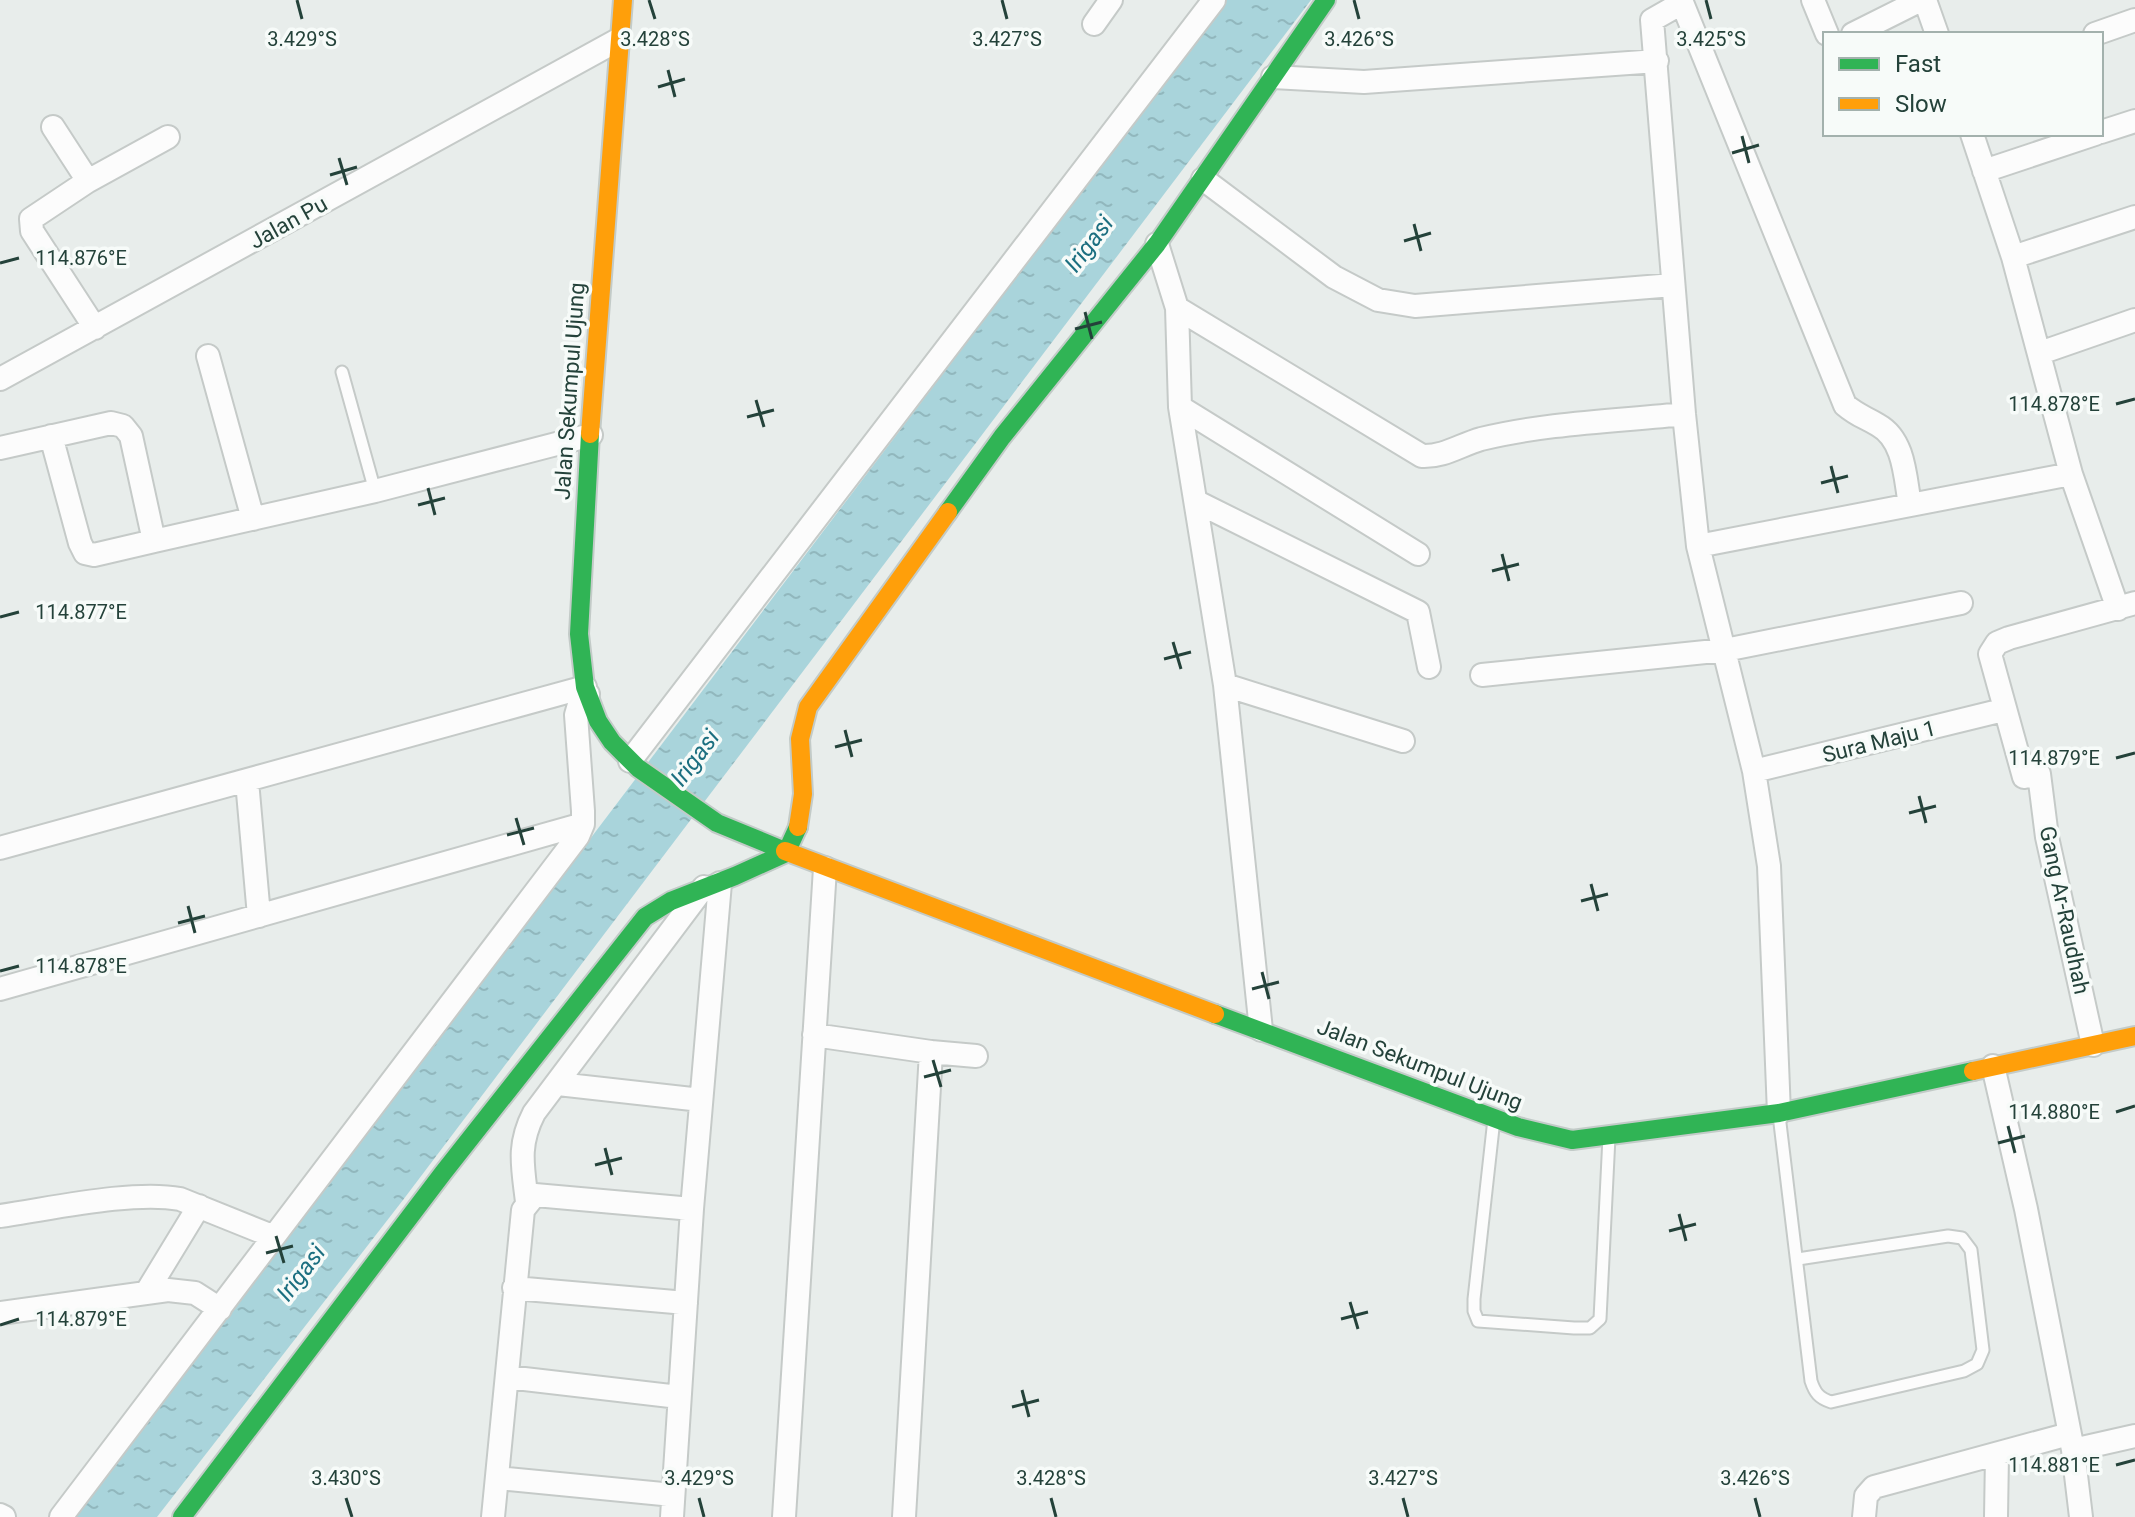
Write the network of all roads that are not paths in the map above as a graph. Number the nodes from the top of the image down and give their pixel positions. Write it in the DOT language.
graph roads {
  1 [pos="623,0"];
  2 [pos="1111,0"];
  3 [pos="1214,0"];
  4 [pos="1326,0"];
  5 [pos="1813,0"];
  6 [pos="1923,0"];
  7 [pos="1681,2"];
  8 [pos="2135,22"];
  9 [pos="1094,24"];
  10 [pos="1826,32"];
  11 [pos="1857,32"];
  12 [pos="1936,32"];
  13 [pos="2102,32"];
  14 [pos="618,40"];
  15 [pos="1657,61"];
  16 [pos="1273,77"];
  17 [pos="2135,121"];
  18 [pos="53,127"];
  19 [pos="2103,131"];
  20 [pos="1973,136"];
  21 [pos="2089,136"];
  22 [pos="168,137"];
  23 [pos="1984,171"];
  24 [pos="1203,179"];
  25 [pos="88,181"];
  26 [pos="2135,217"];
  27 [pos="1157,244"];
  28 [pos="2013,257"];
  29 [pos="1673,285"];
  30 [pos="1177,308"];
  31 [pos="2135,321"];
  32 [pos="95,328"];
  33 [pos="2040,353"];
  34 [pos="208,356"];
  35 [pos="342,372"];
  36 [pos="0,379"];
  37 [pos="1180,407"];
  38 [pos="1684,414"];
  39 [pos="591,435"];
  40 [pos="51,436"];
  41 [pos="0,448"];
  42 [pos="2071,474"];
  43 [pos="375,491"];
  44 [pos="1197,502"];
  45 [pos="1910,505"];
  46 [pos="253,519"];
  47 [pos="154,541"];
  48 [pos="1698,546"];
  49 [pos="1418,554"];
  50 [pos="1961,603"];
  51 [pos="2126,606"];
  52 [pos="1725,650"];
  53 [pos="1429,667"];
  54 [pos="1482,675"];
  55 [pos="1225,685"];
  56 [pos="586,691"];
  57 [pos="2003,710"];
  58 [pos="1403,741"];
  59 [pos="634,764"];
  60 [pos="1754,771"];
  61 [pos="247,781"];
  62 [pos="583,824"];
  63 [pos="0,848"];
  64 [pos="786,853"];
  65 [pos="825,868"];
  66 [pos="712,885"];
  67 [pos="259,916"];
  68 [pos="0,989"];
  69 [pos="1261,1030"];
  70 [pos="814,1035"];
  71 [pos="2135,1036"];
  72 [pos="2093,1045"];
  73 [pos="931,1052"];
  74 [pos="976,1056"];
  75 [pos="1993,1066"];
  76 [pos="558,1084"];
  77 [pos="701,1100"];
  78 [pos="1779,1113"];
  79 [pos="1494,1118"];
  80 [pos="1609,1136"];
  81 [pos="527,1202"];
  82 [pos="199,1206"];
  83 [pos="692,1209"];
  84 [pos="0,1216"];
  85 [pos="272,1236"];
  86 [pos="1798,1259"];
  87 [pos="514,1288"];
  88 [pos="146,1293"];
  89 [pos="686,1303"];
  90 [pos="220,1309"];
  91 [pos="0,1313"];
  92 [pos="507,1377"];
  93 [pos="679,1397"];
  94 [pos="2135,1436"];
  95 [pos="2071,1442"];
  96 [pos="1997,1454"];
  97 [pos="497,1478"];
  98 [pos="672,1506"];
  99 [pos="61,1517"];
  100 [pos="182,1517"];
  101 [pos="493,1517"];
  102 [pos="784,1517"];
  103 [pos="904,1517"];
  104 [pos="1864,1517"];
  105 [pos="1996,1517"];
  106 [pos="2081,1517"];
  1 -- 14 [label="main road, Jalan Sekumpul Ujung"];
  2 -- 9 [label="street"];
  3 -- 59 [label="street"];
  4 -- 16 [label="main road"];
  5 -- 10 [label="street"];
  6 -- 11 [label="street"];
  6 -- 12 [label="street"];
  7 -- 15 [label="street"];
  7 -- 45 [label="street"];
  8 -- 13 [label="street"];
  14 -- 32 [label="street, Jalan Pu"];
  14 -- 39 [label="main road, Jalan Sekumpul Ujung"];
  15 -- 16 [label="street"];
  15 -- 29 [label="street"];
  16 -- 24 [label="main road"];
  17 -- 19 [label="street"];
  18 -- 25 [label="street"];
  20 -- 23 [label="street"];
  21 -- 23 [label="street"];
  22 -- 25 [label="street"];
  23 -- 28 [label="street"];
  24 -- 27 [label="main road"];
  24 -- 29 [label="street"];
  25 -- 32 [label="street"];
  26 -- 28 [label="street"];
  27 -- 30 [label="street"];
  27 -- 64 [label="main road"];
  28 -- 33 [label="street"];
  29 -- 38 [label="street"];
  30 -- 37 [label="street"];
  30 -- 38 [label="street"];
  31 -- 33 [label="street"];
  32 -- 36 [label="street, Jalan Pu"];
  33 -- 42 [label="street"];
  34 -- 46 [label="street"];
  35 -- 43 [label="lane"];
  37 -- 44 [label="street"];
  37 -- 49 [label="street"];
  38 -- 48 [label="street"];
  39 -- 43 [label="street"];
  39 -- 56 [label="main road, Jalan Sekumpul Ujung"];
  40 -- 41 [label="street"];
  40 -- 47 [label="street"];
  40 -- 47 [label="street"];
  42 -- 45 [label="street"];
  42 -- 51 [label="street"];
  43 -- 46 [label="street"];
  44 -- 53 [label="street"];
  44 -- 55 [label="street"];
  45 -- 48 [label="street"];
  46 -- 47 [label="street"];
  48 -- 52 [label="street"];
  50 -- 52 [label="street"];
  51 -- 57 [label="street"];
  52 -- 54 [label="street"];
  52 -- 60 [label="street"];
  55 -- 58 [label="street"];
  55 -- 69 [label="street"];
  56 -- 59 [label="main road, Jalan Sekumpul Ujung"];
  56 -- 61 [label="street"];
  56 -- 62 [label="street"];
  57 -- 60 [label="street, Sura Maju 1"];
  57 -- 72 [label="street, Gang Ar-Raudhah"];
  59 -- 64 [label="main road, Jalan Sekumpul Ujung"];
  60 -- 78 [label="street"];
  61 -- 63 [label="street"];
  61 -- 67 [label="street"];
  62 -- 67 [label="street"];
  62 -- 85 [label="street"];
  64 -- 65 [label="main road, Jalan Sekumpul Ujung"];
  64 -- 66 [label="main road"];
  65 -- 69 [label="main road, Jalan Sekumpul Ujung"];
  65 -- 70 [label="street"];
  66 -- 76 [label="street"];
  66 -- 77 [label="street"];
  66 -- 100 [label="main road"];
  67 -- 68 [label="street"];
  69 -- 79 [label="main road, Jalan Sekumpul Ujung"];
  70 -- 73 [label="street"];
  70 -- 102 [label="street"];
  71 -- 72 [label="main road, Jalan Sekumpul Ujung"];
  72 -- 75 [label="main road, Jalan Sekumpul Ujung"];
  73 -- 74 [label="street"];
  73 -- 103 [label="street"];
  75 -- 78 [label="main road, Jalan Sekumpul Ujung"];
  75 -- 95 [label="street"];
  76 -- 77 [label="street"];
  76 -- 81 [label="street"];
  77 -- 83 [label="street"];
  78 -- 80 [label="main road, Jalan Sekumpul Ujung"];
  78 -- 86 [label="lane"];
  79 -- 80 [label="main road, Jalan Sekumpul Ujung"];
  79 -- 80 [label="lane"];
  81 -- 83 [label="street"];
  81 -- 87 [label="street"];
  82 -- 84 [label="street"];
  82 -- 85 [label="street"];
  82 -- 88 [label="street"];
  83 -- 89 [label="street"];
  85 -- 90 [label="street"];
  86 -- 86 [label="lane"];
  87 -- 89 [label="street"];
  87 -- 92 [label="street"];
  88 -- 90 [label="street"];
  88 -- 91 [label="street"];
  89 -- 93 [label="street"];
  90 -- 99 [label="street"];
  92 -- 93 [label="street"];
  92 -- 97 [label="street"];
  93 -- 98 [label="street"];
  94 -- 95 [label="street"];
  95 -- 96 [label="street"];
  95 -- 106 [label="street"];
  96 -- 104 [label="street"];
  96 -- 105 [label="street"];
  97 -- 98 [label="street"];
  97 -- 101 [label="street"];
}
